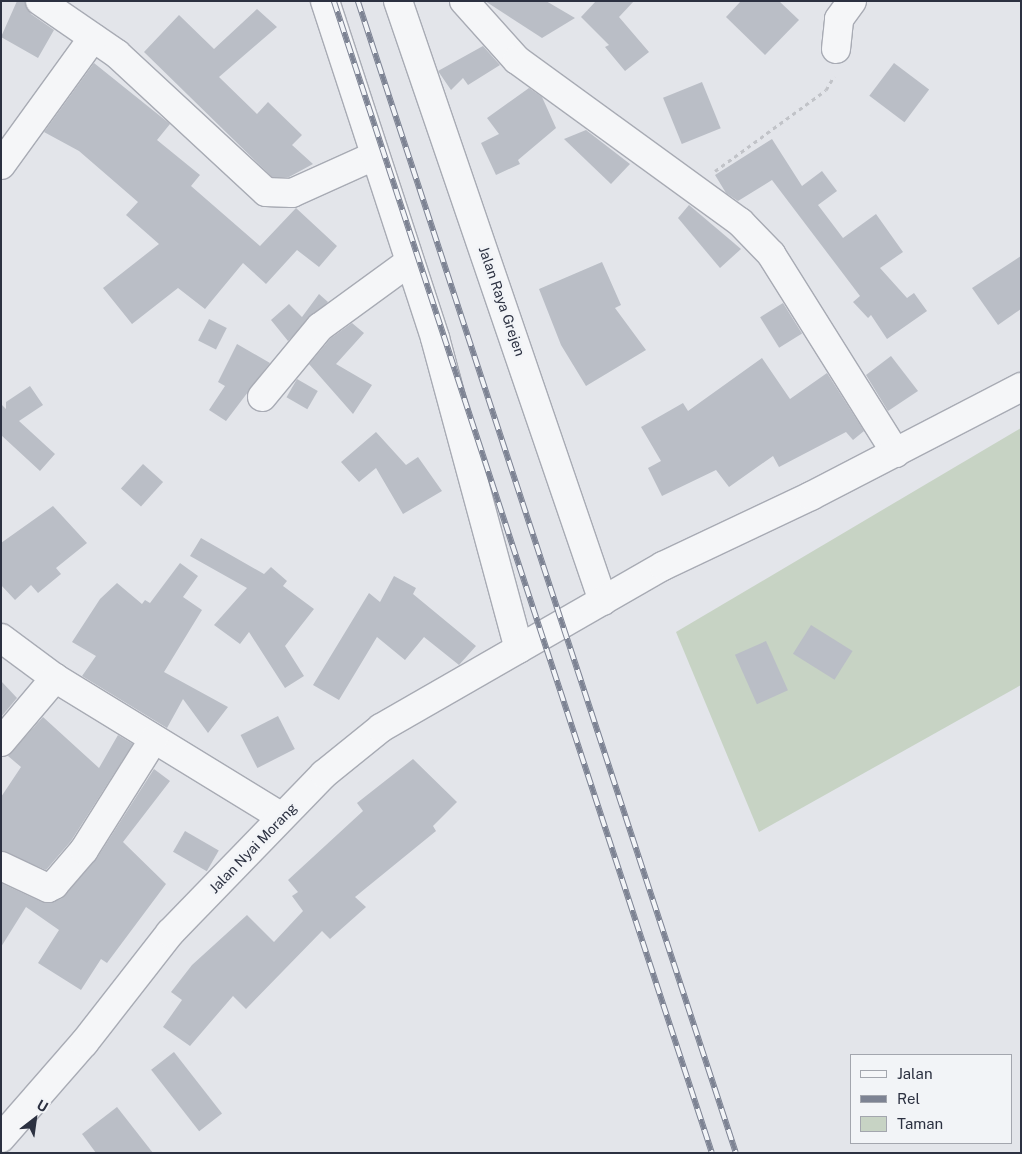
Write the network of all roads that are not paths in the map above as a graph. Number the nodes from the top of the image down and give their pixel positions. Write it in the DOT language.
graph roads {
  1 [pos="40,1"];
  2 [pos="324,1"];
  3 [pos="398,1"];
  4 [pos="464,1"];
  5 [pos="852,1"];
  6 [pos="93,38"];
  7 [pos="836,49"];
  8 [pos="374,156"];
  9 [pos="1,165"];
  10 [pos="409,262"];
  11 [pos="1021,387"];
  12 [pos="262,397"];
  13 [pos="896,453"];
  14 [pos="602,601"];
  15 [pos="1,638"];
  16 [pos="519,649"];
  17 [pos="55,678"];
  18 [pos="154,739"];
  19 [pos="1,742"];
  20 [pos="282,817"];
  21 [pos="1,866"];
  22 [pos="1,1138"];
  1 -- 6 [label="street"];
  2 -- 8 [label="street"];
  3 -- 14 [label="street, Jalan Raya Grejen"];
  4 -- 13 [label="street"];
  5 -- 7 [label="street"];
  6 -- 8 [label="street"];
  6 -- 9 [label="street"];
  8 -- 10 [label="street"];
  10 -- 12 [label="street"];
  10 -- 16 [label="street"];
  11 -- 13 [label="street, Jalan Nyai Morang"];
  13 -- 14 [label="street, Jalan Nyai Morang"];
  14 -- 16 [label="street, Jalan Nyai Morang"];
  15 -- 17 [label="street"];
  16 -- 20 [label="street, Jalan Nyai Morang"];
  17 -- 18 [label="street"];
  17 -- 19 [label="street"];
  18 -- 20 [label="street"];
  18 -- 21 [label="street"];
  20 -- 22 [label="street, Jalan Nyai Morang"];
}
